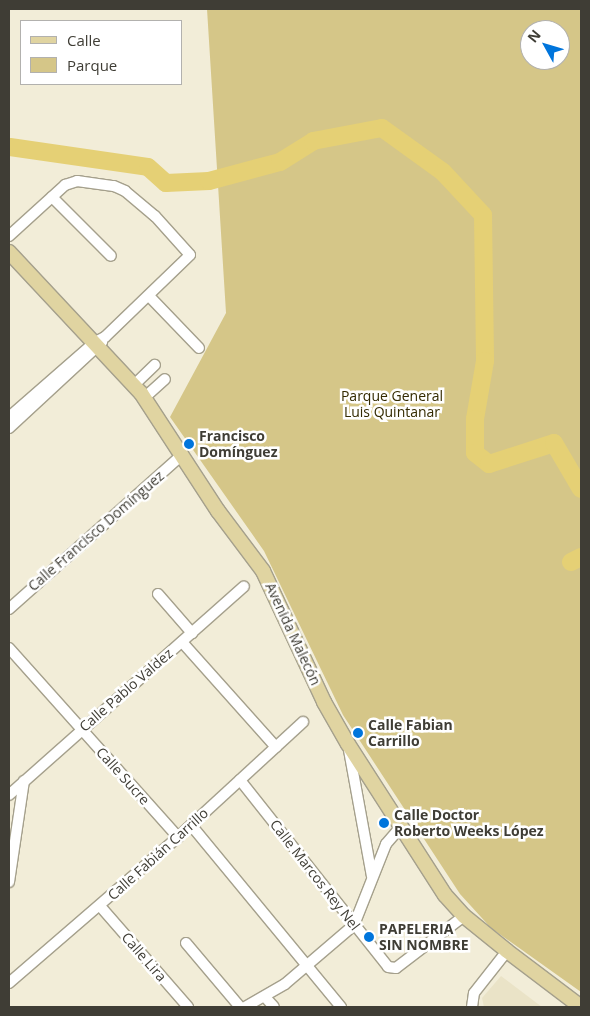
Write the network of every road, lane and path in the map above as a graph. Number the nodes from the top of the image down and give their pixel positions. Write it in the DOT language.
graph roads {
  1 [pos="52,197"];
  2 [pos="9,236"];
  3 [pos="9,252"];
  4 [pos="111,256"];
  5 [pos="149,296"];
  6 [pos="100,342"];
  7 [pos="199,348"];
  8 [pos="155,365"];
  9 [pos="165,379"];
  10 [pos="134,385"];
  11 [pos="144,398"];
  12 [pos="9,418"];
  13 [pos="9,428"];
  14 [pos="183,454"];
  15 [pos="244,586"];
  16 [pos="158,594"];
  17 [pos="9,609"];
  18 [pos="192,633"];
  19 [pos="182,642"];
  20 [pos="9,648"];
  21 [pos="303,722"];
  22 [pos="82,729"];
  23 [pos="348,744"];
  24 [pos="276,747"];
  25 [pos="240,780"];
  26 [pos="24,781"];
  27 [pos="9,795"];
  28 [pos="191,825"];
  29 [pos="401,827"];
  30 [pos="178,837"];
  31 [pos="372,877"];
  32 [pos="9,882"];
  33 [pos="100,906"];
  34 [pos="464,916"];
  35 [pos="354,925"];
  36 [pos="186,943"];
  37 [pos="506,951"];
  38 [pos="305,966"];
  39 [pos="9,982"];
  40 [pos="265,997"];
  41 [pos="188,1007"];
  42 [pos="240,1007"];
  43 [pos="245,1007"];
  44 [pos="274,1007"];
  45 [pos="341,1007"];
  46 [pos="472,1007"];
  47 [pos="581,1007"];
  1 -- 2 [label="street"];
  1 -- 4 [label="street"];
  1 -- 5 [label="street"];
  3 -- 6 [label="main road, Avenida Malecón"];
  5 -- 6 [label="street"];
  5 -- 7 [label="street"];
  6 -- 10 [label="main road, Avenida Malecón"];
  6 -- 12 [label="street"];
  6 -- 13 [label="street"];
  8 -- 10 [label="street"];
  9 -- 11 [label="street"];
  10 -- 11 [label="main road, Avenida Malecón"];
  11 -- 14 [label="main road, Avenida Malecón"];
  14 -- 17 [label="street, Calle Francisco Domínguez"];
  14 -- 23 [label="main road, Avenida Malecón"];
  15 -- 18 [label="street, Calle Pablo Valdez"];
  16 -- 18 [label="street"];
  18 -- 19 [label="street, Calle Pablo Valdez"];
  19 -- 22 [label="street, Calle Pablo Valdez"];
  19 -- 24 [label="street"];
  20 -- 22 [label="street, Calle Sucre"];
  21 -- 24 [label="street, Calle Fabián Carrillo"];
  22 -- 26 [label="street, Calle Pablo Valdez"];
  22 -- 30 [label="street, Calle Sucre"];
  23 -- 29 [label="main road, Avenida Malecón"];
  23 -- 31 [label="street"];
  24 -- 25 [label="street, Calle Fabián Carrillo"];
  25 -- 28 [label="street, Calle Fabián Carrillo"];
  25 -- 35 [label="street, Calle Marcos Rey Nel"];
  26 -- 27 [label="street, Calle Pablo Valdez"];
  26 -- 32 [label="street"];
  28 -- 30 [label="street, Calle Fabián Carrillo"];
  28 -- 38 [label="street"];
  29 -- 31 [label="street"];
  29 -- 34 [label="main road, Avenida Malecón"];
  30 -- 33 [label="street, Calle Fabián Carrillo"];
  31 -- 35 [label="street"];
  33 -- 39 [label="street, Calle Fabián Carrillo"];
  33 -- 41 [label="street, Calle Lira"];
  34 -- 35 [label="street, Calle Marcos Rey Nel"];
  34 -- 37 [label="main road, Avenida Malecón"];
  35 -- 38 [label="street"];
  36 -- 42 [label="street"];
  37 -- 46 [label="street"];
  37 -- 47 [label="main road, Avenida Malecón"];
  38 -- 40 [label="street"];
  38 -- 45 [label="street"];
  40 -- 43 [label="street"];
  40 -- 44 [label="street"];
}
